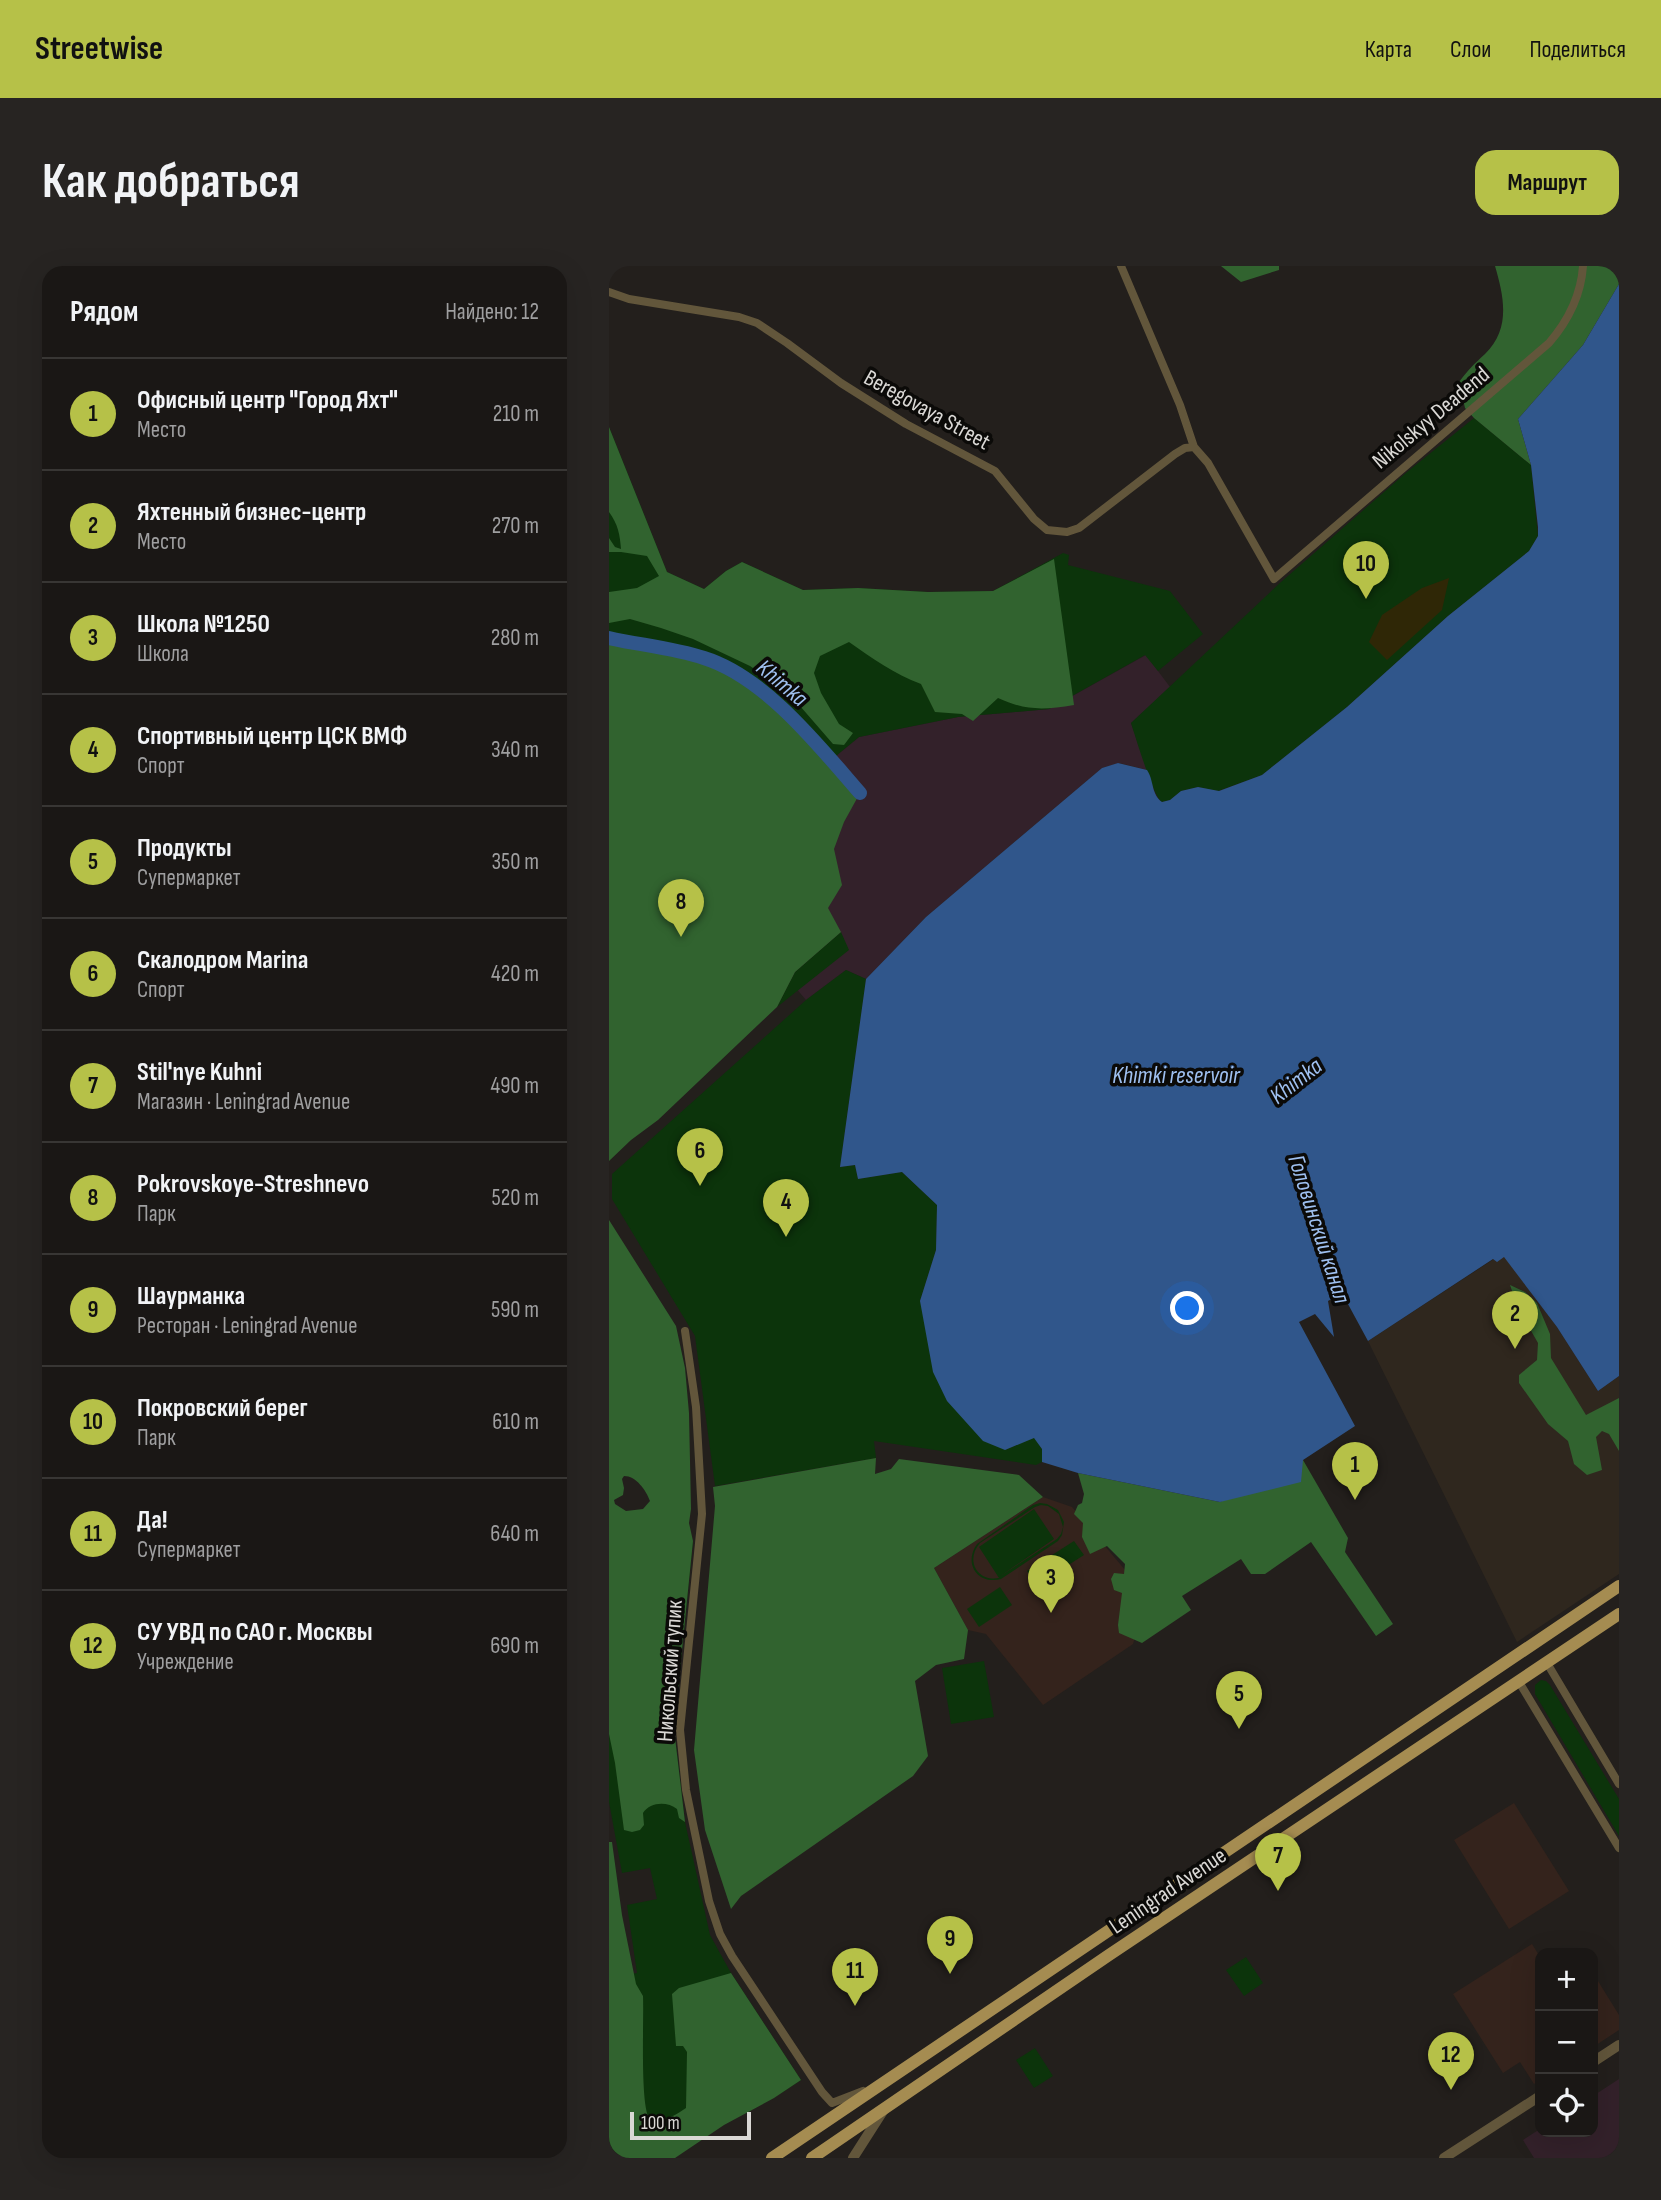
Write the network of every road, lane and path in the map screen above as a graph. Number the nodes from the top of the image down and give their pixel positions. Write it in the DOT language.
graph roads {
  1 [pos="1121,266"];
  2 [pos="1583,266"];
  3 [pos="609,292"];
  4 [pos="1194,447"];
  5 [pos="685,1331"];
  6 [pos="1619,1586"];
  7 [pos="1619,1614"];
  8 [pos="1547,1663"];
  9 [pos="1519,1682"];
  10 [pos="1619,1784"];
  11 [pos="1619,1848"];
  12 [pos="1619,2045"];
  13 [pos="1598,2059"];
  14 [pos="882,2082"];
  15 [pos="1535,2099"];
  16 [pos="887,2106"];
  17 [pos="772,2158"];
  18 [pos="812,2158"];
  19 [pos="853,2158"];
  20 [pos="1444,2158"];
  1 -- 4 [label="street"];
  2 -- 4 [label="street, Nikolskyy Deadend"];
  3 -- 4 [label="street, Beregovaya Street"];
  5 -- 14 [label="street, Никольский тупик"];
  6 -- 14 [label="main road, Leningrad Avenue"];
  7 -- 8 [label="main road, Leningrad Avenue"];
  8 -- 9 [label="main road, Leningrad Avenue"];
  8 -- 10 [label="street"];
  9 -- 11 [label="street"];
  9 -- 16 [label="main road, Leningrad Avenue"];
  12 -- 13 [label="street"];
  14 -- 17 [label="main road, Leningrad Avenue"];
  15 -- 20 [label="street"];
  16 -- 18 [label="main road, Leningrad Avenue"];
  16 -- 19 [label="street"];
}
